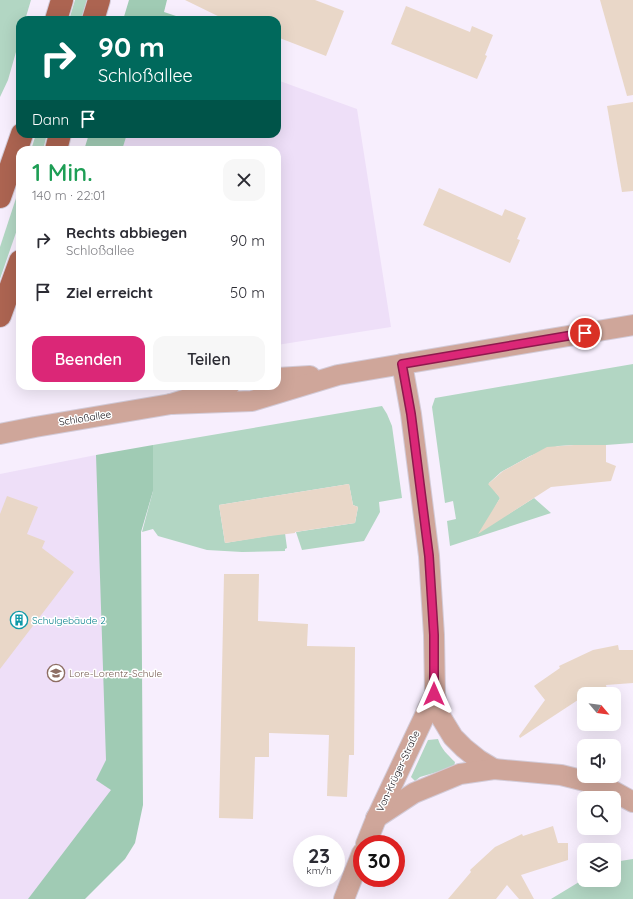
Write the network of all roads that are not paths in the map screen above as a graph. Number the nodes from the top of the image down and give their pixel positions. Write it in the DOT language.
graph roads {
  1 [pos="62,0"];
  2 [pos="99,0"];
  3 [pos="57,16"];
  4 [pos="94,16"];
  5 [pos="16,151"];
  6 [pos="0,197"];
  7 [pos="16,272"];
  8 [pos="0,316"];
  9 [pos="633,325"];
  10 [pos="402,364"];
  11 [pos="338,375"];
  12 [pos="281,378"];
  13 [pos="216,390"];
  14 [pos="171,404"];
  15 [pos="0,434"];
  16 [pos="434,694"];
  17 [pos="494,769"];
  18 [pos="633,802"];
  19 [pos="376,819"];
  20 [pos="370,835"];
  21 [pos="353,876"];
  22 [pos="344,899"];
  1 -- 3 [label="main road"];
  2 -- 4 [label="main road"];
  5 -- 6 [label="main road"];
  7 -- 8 [label="main road"];
  9 -- 10 [label="street, Schloßallee"];
  10 -- 11 [label="street, Schloßallee"];
  10 -- 16 [label="street, Von-Krüger-Straße"];
  11 -- 12 [label="street, Schloßallee"];
  11 -- 14 [label="street, Schloßallee"];
  13 -- 14 [label="street, Schloßallee"];
  14 -- 15 [label="street, Schloßallee"];
  16 -- 17 [label="street"];
  16 -- 19 [label="street, Von-Krüger-Straße"];
  17 -- 18 [label="street"];
  17 -- 19 [label="street"];
  19 -- 20 [label="street, Von-Krüger-Straße"];
  21 -- 22 [label="street"];
}
